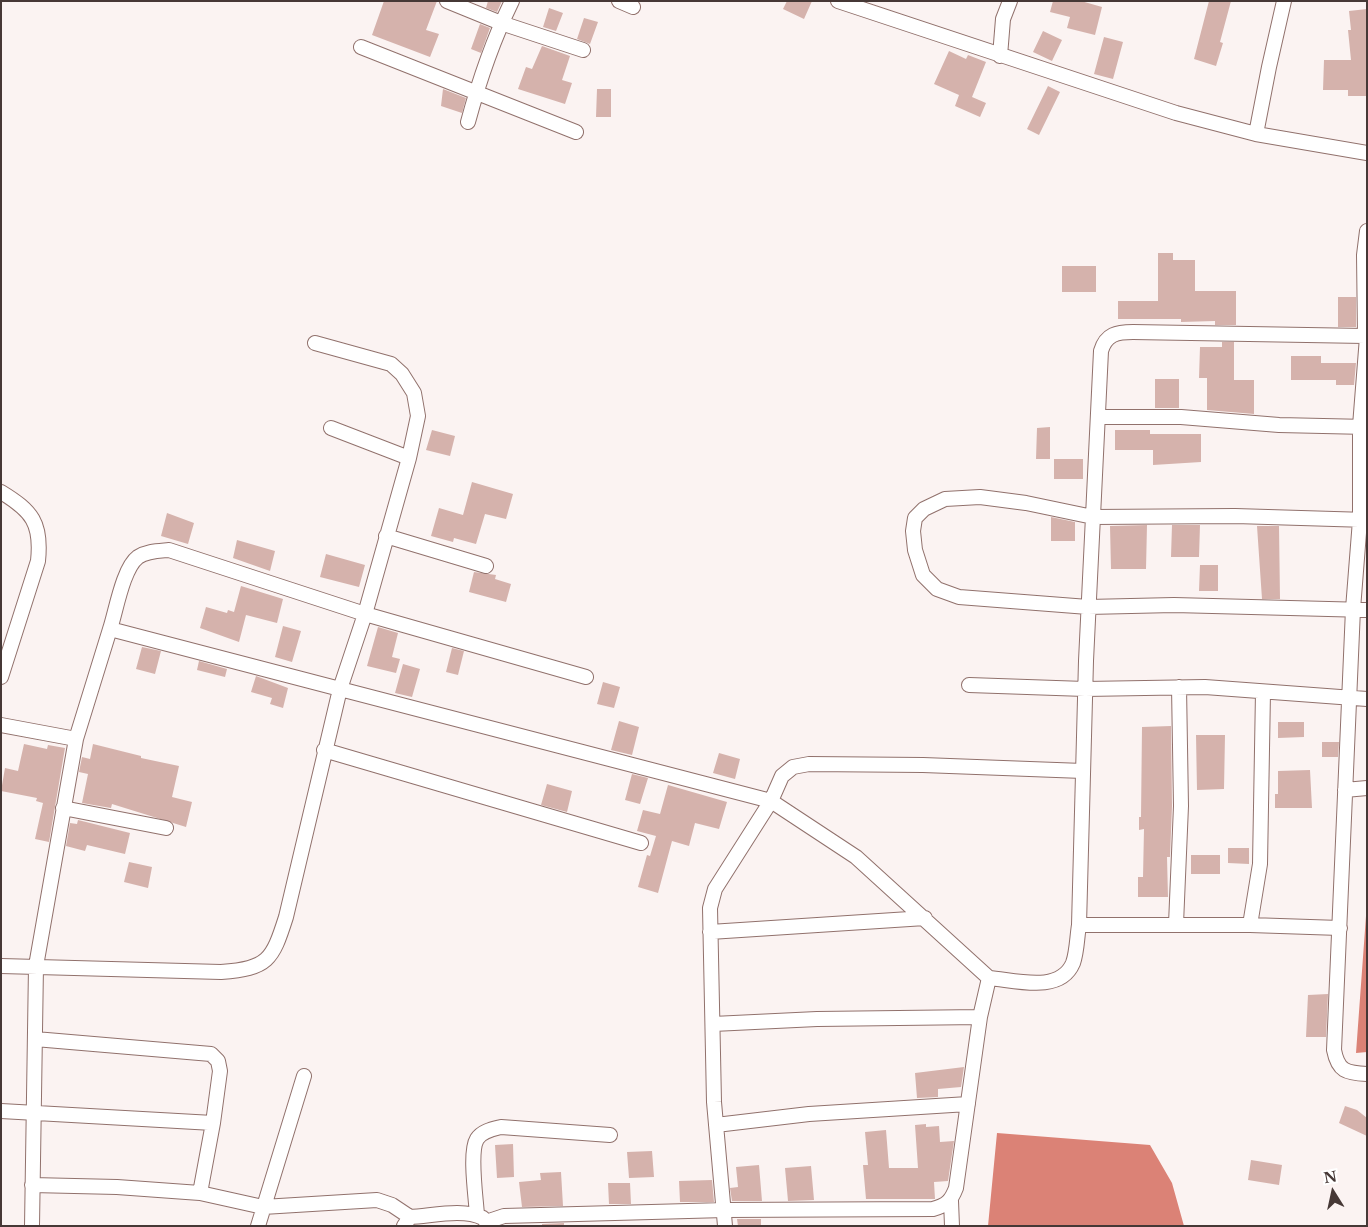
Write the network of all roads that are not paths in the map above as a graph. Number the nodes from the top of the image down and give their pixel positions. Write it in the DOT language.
graph roads {
  1 [pos="446,1"];
  2 [pos="512,1"];
  3 [pos="619,1"];
  4 [pos="838,1"];
  5 [pos="1010,1"];
  6 [pos="1284,1"];
  7 [pos="866,6"];
  8 [pos="633,7"];
  9 [pos="501,23"];
  10 [pos="361,47"];
  11 [pos="583,50"];
  12 [pos="1000,56"];
  13 [pos="476,93"];
  14 [pos="468,122"];
  15 [pos="576,132"];
  16 [pos="1256,134"];
  17 [pos="1367,154"];
  18 [pos="1367,231"];
  19 [pos="1366,255"];
  20 [pos="1366,337"];
  21 [pos="315,343"];
  22 [pos="1098,417"];
  23 [pos="1363,426"];
  24 [pos="331,428"];
  25 [pos="409,458"];
  26 [pos="1,492"];
  27 [pos="1093,517"];
  28 [pos="1363,520"];
  29 [pos="386,536"];
  30 [pos="486,566"];
  31 [pos="1088,607"];
  32 [pos="1360,609"];
  33 [pos="365,614"];
  34 [pos="110,629"];
  35 [pos="1,677"];
  36 [pos="586,677"];
  37 [pos="969,685"];
  38 [pos="1179,687"];
  39 [pos="340,689"];
  40 [pos="1085,689"];
  41 [pos="1263,692"];
  42 [pos="1350,697"];
  43 [pos="1367,699"];
  44 [pos="1,725"];
  45 [pos="76,739"];
  46 [pos="324,750"];
  47 [pos="1083,771"];
  48 [pos="1367,788"];
  49 [pos="1345,790"];
  50 [pos="771,801"];
  51 [pos="64,808"];
  52 [pos="166,828"];
  53 [pos="641,843"];
  54 [pos="925,918"];
  55 [pos="1176,924"];
  56 [pos="1079,925"];
  57 [pos="1250,925"];
  58 [pos="1340,928"];
  59 [pos="710,932"];
  60 [pos="1,966"];
  61 [pos="36,966"];
  62 [pos="989,978"];
  63 [pos="980,1017"];
  64 [pos="713,1024"];
  65 [pos="35,1039"];
  66 [pos="1367,1074"];
  67 [pos="304,1076"];
  68 [pos="968,1104"];
  69 [pos="1,1111"];
  70 [pos="34,1112"];
  71 [pos="213,1123"];
  72 [pos="716,1124"];
  73 [pos="610,1135"];
  74 [pos="32,1185"];
  75 [pos="200,1193"];
  76 [pos="951,1201"];
  77 [pos="263,1207"];
  78 [pos="725,1210"];
  79 [pos="477,1215"];
  80 [pos="407,1222"];
  81 [pos="488,1223"];
  82 [pos="32,1226"];
  83 [pos="258,1226"];
  84 [pos="725,1226"];
  85 [pos="952,1226"];
  1 -- 9 [label="street"];
  2 -- 9 [label="street"];
  3 -- 8 [label="street"];
  4 -- 7 [label="street"];
  5 -- 12 [label="street"];
  6 -- 16 [label="street"];
  7 -- 12 [label="street"];
  9 -- 11 [label="street"];
  9 -- 13 [label="street"];
  10 -- 13 [label="street"];
  12 -- 16 [label="street"];
  13 -- 14 [label="street"];
  13 -- 15 [label="street"];
  16 -- 17 [label="street"];
  18 -- 19 [label="street"];
  19 -- 20 [label="street"];
  20 -- 22 [label="street"];
  20 -- 23 [label="street"];
  21 -- 25 [label="street"];
  22 -- 23 [label="street"];
  22 -- 27 [label="street"];
  23 -- 28 [label="street"];
  24 -- 25 [label="street"];
  25 -- 29 [label="street"];
  26 -- 35 [label="street"];
  27 -- 28 [label="street"];
  27 -- 31 [label="street"];
  27 -- 31 [label="street"];
  28 -- 32 [label="street"];
  29 -- 30 [label="street"];
  29 -- 33 [label="street"];
  31 -- 32 [label="street"];
  31 -- 40 [label="street"];
  32 -- 42 [label="street"];
  33 -- 34 [label="street"];
  33 -- 36 [label="street"];
  33 -- 39 [label="street"];
  34 -- 39 [label="street"];
  34 -- 45 [label="street"];
  37 -- 40 [label="street"];
  38 -- 40 [label="street"];
  38 -- 41 [label="street"];
  38 -- 55 [label="street"];
  39 -- 46 [label="street"];
  39 -- 50 [label="street"];
  40 -- 47 [label="street"];
  41 -- 42 [label="street"];
  41 -- 57 [label="street"];
  42 -- 43 [label="street"];
  42 -- 49 [label="street"];
  44 -- 45 [label="street"];
  45 -- 51 [label="street"];
  46 -- 53 [label="street"];
  46 -- 61 [label="street"];
  47 -- 50 [label="street"];
  47 -- 56 [label="street"];
  48 -- 49 [label="street"];
  49 -- 58 [label="street"];
  50 -- 54 [label="street"];
  50 -- 59 [label="street"];
  51 -- 52 [label="street"];
  51 -- 61 [label="street"];
  54 -- 59 [label="street"];
  54 -- 62 [label="street"];
  55 -- 56 [label="street"];
  55 -- 57 [label="street"];
  56 -- 62 [label="street"];
  57 -- 58 [label="street"];
  58 -- 66 [label="street"];
  59 -- 64 [label="street"];
  60 -- 61 [label="street"];
  61 -- 65 [label="street"];
  62 -- 63 [label="street"];
  63 -- 64 [label="street"];
  63 -- 68 [label="street"];
  64 -- 72 [label="street"];
  65 -- 70 [label="street"];
  65 -- 71 [label="street"];
  67 -- 77 [label="street"];
  68 -- 72 [label="street"];
  68 -- 76 [label="street"];
  69 -- 70 [label="street"];
  70 -- 71 [label="street"];
  70 -- 74 [label="street"];
  71 -- 75 [label="street"];
  72 -- 78 [label="street"];
  73 -- 79 [label="street"];
  74 -- 75 [label="street"];
  74 -- 82 [label="street"];
  75 -- 77 [label="street"];
  76 -- 78 [label="street"];
  76 -- 85 [label="street"];
  77 -- 80 [label="street"];
  77 -- 83 [label="street"];
  78 -- 81 [label="street"];
  78 -- 84 [label="street"];
  79 -- 80 [label="street"];
  79 -- 81 [label="street"];
}
